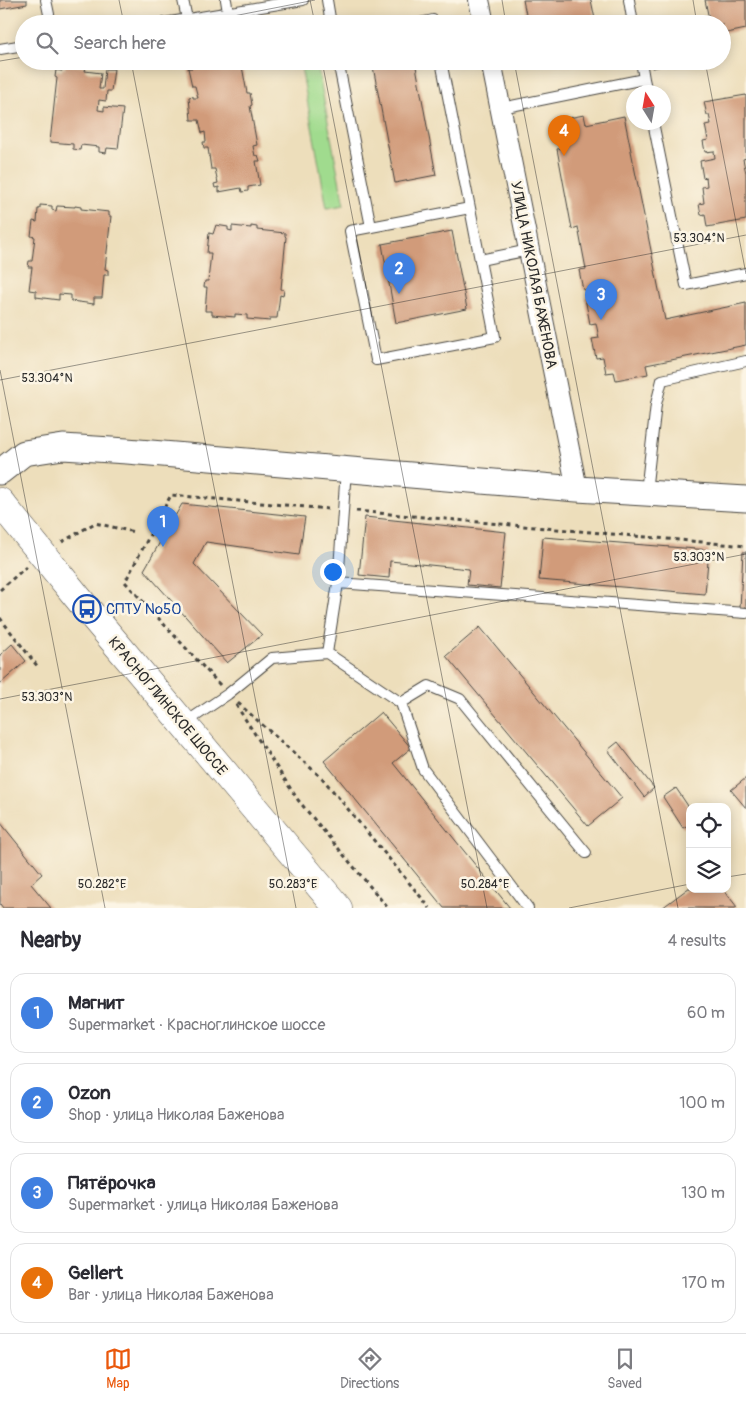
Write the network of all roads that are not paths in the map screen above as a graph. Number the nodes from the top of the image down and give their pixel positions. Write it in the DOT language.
graph roads {
  1 [pos="46,0"];
  2 [pos="183,0"];
  3 [pos="226,0"];
  4 [pos="303,0"];
  5 [pos="326,0"];
  6 [pos="479,0"];
  7 [pos="629,0"];
  8 [pos="228,12"];
  9 [pos="49,15"];
  10 [pos="186,15"];
  11 [pos="210,15"];
  12 [pos="329,15"];
  13 [pos="482,15"];
  14 [pos="632,15"];
  15 [pos="15,46"];
  16 [pos="0,49"];
  17 [pos="340,70"];
  18 [pos="443,70"];
  19 [pos="493,70"];
  20 [pos="642,70"];
  21 [pos="644,79"];
  22 [pos="645,85"];
  23 [pos="500,108"];
  24 [pos="655,130"];
  25 [pos="470,208"];
  26 [pos="371,227"];
  27 [pos="529,250"];
  28 [pos="480,260"];
  29 [pos="746,273"];
  30 [pos="746,361"];
  31 [pos="346,469"];
  32 [pos="0,472"];
  33 [pos="577,489"];
  34 [pos="646,493"];
  35 [pos="746,499"];
  36 [pos="0,502"];
  37 [pos="338,583"];
  38 [pos="746,613"];
  39 [pos="327,653"];
  40 [pos="401,703"];
  41 [pos="183,724"];
  42 [pos="586,853"];
  43 [pos="338,908"];
  44 [pos="528,908"];
  1 -- 9 [label="lane"];
  2 -- 10 [label="lane"];
  3 -- 8 [label="lane"];
  4 -- 8 [label="lane"];
  5 -- 12 [label="lane"];
  6 -- 13 [label="street"];
  7 -- 14 [label="lane"];
  8 -- 11 [label="lane"];
  15 -- 16 [label="lane"];
  17 -- 26 [label="lane"];
  18 -- 25 [label="lane"];
  19 -- 23 [label="street, УЛИЦА НИКОЛАЯ БАЖЕНОВА"];
  20 -- 21 [label="lane"];
  21 -- 22 [label="lane"];
  21 -- 23 [label="lane"];
  23 -- 27 [label="street, УЛИЦА НИКОЛАЯ БАЖЕНОВА"];
  24 -- 29 [label="lane"];
  25 -- 26 [label="lane"];
  25 -- 28 [label="lane"];
  26 -- 28 [label="lane"];
  27 -- 28 [label="lane"];
  27 -- 33 [label="street, УЛИЦА НИКОЛАЯ БАЖЕНОВА"];
  30 -- 34 [label="lane"];
  31 -- 32 [label="street"];
  31 -- 33 [label="street"];
  31 -- 37 [label="lane"];
  33 -- 34 [label="street"];
  34 -- 35 [label="street"];
  36 -- 41 [label="main road, КРАСНОГЛИНСКОЕ ШОССЕ"];
  37 -- 38 [label="lane"];
  37 -- 39 [label="lane"];
  39 -- 40 [label="lane"];
  39 -- 41 [label="lane"];
  40 -- 42 [label="lane"];
  40 -- 44 [label="lane"];
  41 -- 43 [label="main road, КРАСНОГЛИНСКОЕ ШОССЕ"];
}
